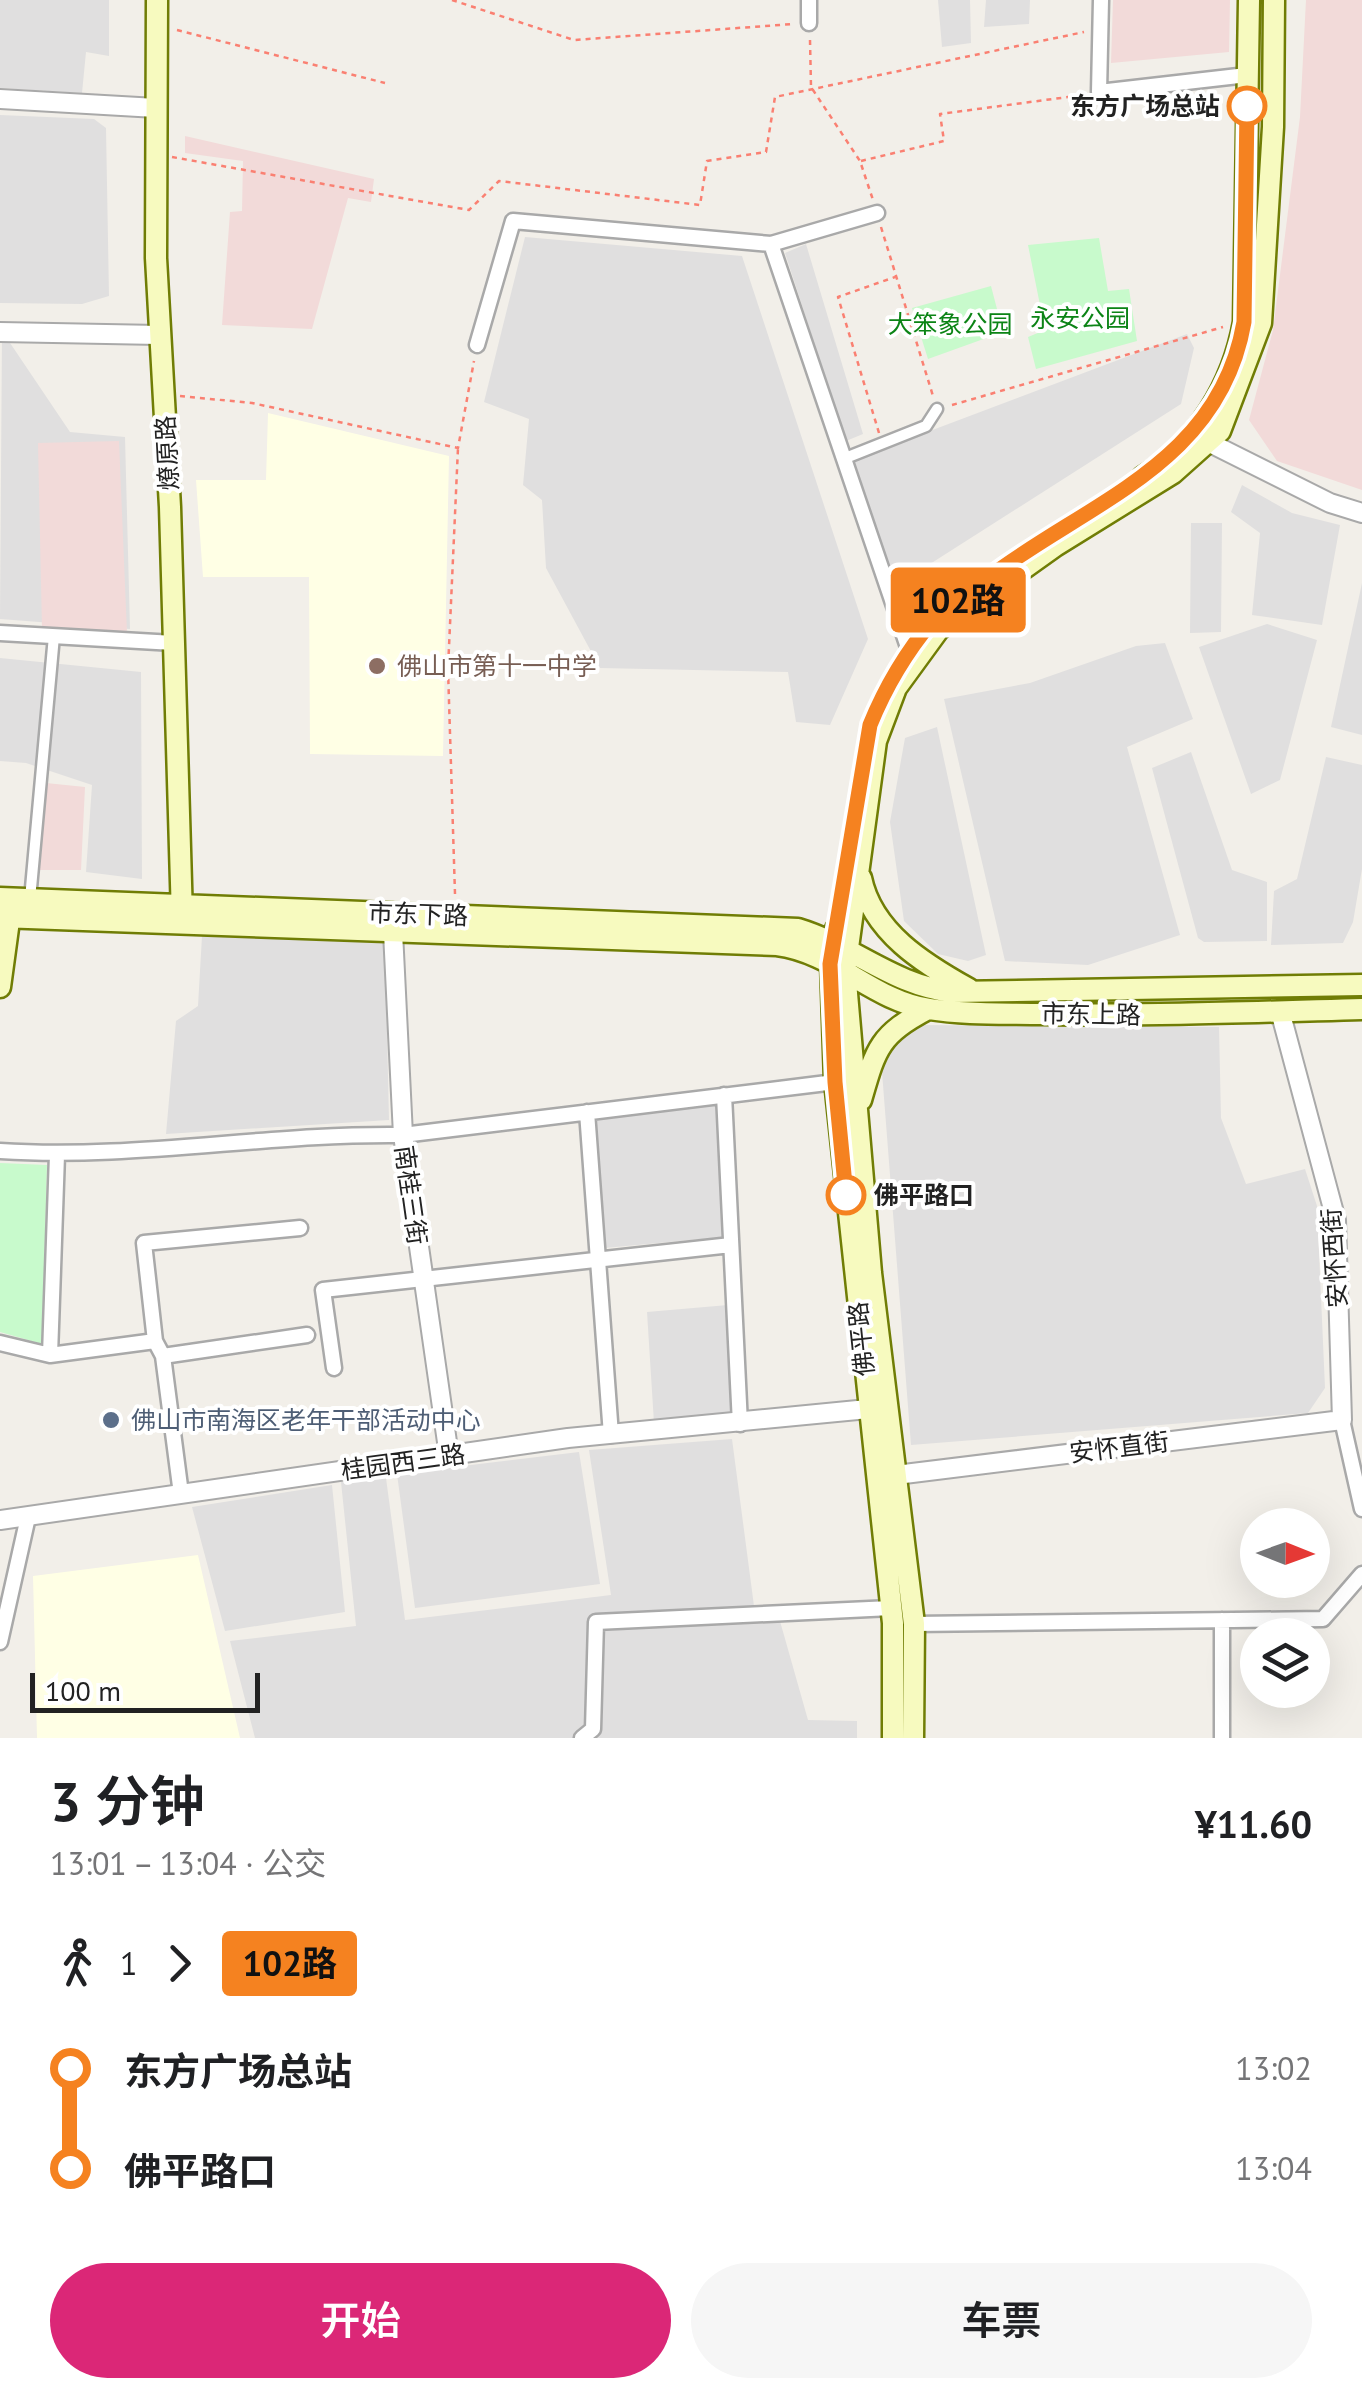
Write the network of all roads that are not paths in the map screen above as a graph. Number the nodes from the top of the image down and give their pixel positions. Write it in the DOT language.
graph roads {
  1 [pos="157,0"];
  2 [pos="809,0"];
  3 [pos="1101,0"];
  4 [pos="1249,0"];
  5 [pos="1274,0"];
  6 [pos="810,23"];
  7 [pos="1247,75"];
  8 [pos="0,99"];
  9 [pos="156,108"];
  10 [pos="877,213"];
  11 [pos="770,244"];
  12 [pos="0,332"];
  13 [pos="159,335"];
  14 [pos="476,345"];
  15 [pos="937,408"];
  16 [pos="1201,438"];
  17 [pos="843,459"];
  18 [pos="1362,513"];
  19 [pos="0,633"];
  20 [pos="54,636"];
  21 [pos="174,643"];
  22 [pos="910,654"];
  23 [pos="858,864"];
  24 [pos="10,907"];
  25 [pos="182,915"];
  26 [pos="393,932"];
  27 [pos="840,944"];
  28 [pos="838,967"];
  29 [pos="1362,986"];
  30 [pos="0,987"];
  31 [pos="971,990"];
  32 [pos="928,1009"];
  33 [pos="1362,1010"];
  34 [pos="1280,1011"];
  35 [pos="835,1082"];
  36 [pos="724,1094"];
  37 [pos="857,1111"];
  38 [pos="586,1112"];
  39 [pos="403,1135"];
  40 [pos="0,1151"];
  41 [pos="57,1154"];
  42 [pos="300,1228"];
  43 [pos="732,1245"];
  44 [pos="598,1259"];
  45 [pos="423,1277"];
  46 [pos="307,1335"];
  47 [pos="155,1341"];
  48 [pos="0,1343"];
  49 [pos="50,1355"];
  50 [pos="163,1356"];
  51 [pos="334,1368"];
  52 [pos="868,1409"];
  53 [pos="1342,1420"];
  54 [pos="740,1424"];
  55 [pos="611,1435"];
  56 [pos="449,1456"];
  57 [pos="896,1475"];
  58 [pos="181,1494"];
  59 [pos="1362,1509"];
  60 [pos="28,1517"];
  61 [pos="0,1520"];
  62 [pos="1362,1574"];
  63 [pos="891,1608"];
  64 [pos="1222,1620"];
  65 [pos="914,1624"];
  66 [pos="0,1642"];
  67 [pos="582,1738"];
  68 [pos="893,1738"];
  69 [pos="914,1738"];
  70 [pos="1222,1738"];
  1 -- 9 [label="main road, 燎原路"];
  2 -- 6 [label="street"];
  3 -- 7 [label="street"];
  4 -- 7 [label="main road"];
  5 -- 16 [label="main road"];
  7 -- 16 [label="main road"];
  8 -- 9 [label="street"];
  9 -- 13 [label="main road, 燎原路"];
  10 -- 11 [label="street"];
  11 -- 14 [label="street"];
  11 -- 17 [label="street"];
  12 -- 13 [label="street"];
  13 -- 21 [label="main road, 燎原路"];
  15 -- 17 [label="street"];
  16 -- 18 [label="street"];
  16 -- 22 [label="main road"];
  16 -- 23 [label="main road"];
  17 -- 22 [label="street"];
  19 -- 20 [label="street"];
  20 -- 21 [label="street"];
  20 -- 24 [label="street"];
  21 -- 25 [label="main road, 燎原路"];
  22 -- 27 [label="main road"];
  23 -- 27 [label="main road"];
  23 -- 31 [label="main road"];
  24 -- 25 [label="main road, 市东下路"];
  24 -- 30 [label="main road"];
  25 -- 26 [label="main road, 市东下路"];
  25 -- 27 [label="main road, 市东下路"];
  26 -- 28 [label="main road, 市东下路"];
  26 -- 39 [label="street, 南桂三街"];
  27 -- 28 [label="main road, 佛平路"];
  27 -- 31 [label="main road, 市东上路"];
  28 -- 32 [label="main road, 市东上路"];
  28 -- 35 [label="main road, 佛平路"];
  28 -- 37 [label="main road, 佛平路"];
  29 -- 31 [label="main road, 市东上路"];
  32 -- 34 [label="main road, 市东上路"];
  32 -- 37 [label="main road"];
  33 -- 34 [label="main road, 市东上路"];
  34 -- 53 [label="street, 安怀西街"];
  35 -- 36 [label="street"];
  35 -- 52 [label="main road, 佛平路"];
  36 -- 38 [label="street"];
  36 -- 43 [label="street"];
  37 -- 57 [label="main road, 佛平路"];
  38 -- 39 [label="street"];
  38 -- 44 [label="street"];
  39 -- 41 [label="street"];
  39 -- 45 [label="street, 南桂三街"];
  40 -- 41 [label="street"];
  41 -- 49 [label="street"];
  42 -- 47 [label="street"];
  43 -- 44 [label="street"];
  43 -- 54 [label="street"];
  44 -- 45 [label="street"];
  44 -- 55 [label="street"];
  45 -- 51 [label="street"];
  45 -- 56 [label="street, 南桂三街"];
  46 -- 50 [label="street"];
  47 -- 49 [label="street"];
  47 -- 50 [label="street"];
  48 -- 49 [label="street"];
  50 -- 58 [label="street"];
  52 -- 54 [label="street, 桂园西三路"];
  52 -- 63 [label="main road, 佛平路"];
  53 -- 57 [label="street, 安怀直街"];
  53 -- 59 [label="street, 安怀西街"];
  54 -- 55 [label="street, 桂园西三路"];
  55 -- 56 [label="street, 桂园西三路"];
  56 -- 58 [label="street, 桂园西三路"];
  57 -- 65 [label="main road, 佛平路"];
  58 -- 60 [label="street, 桂园西三路"];
  60 -- 61 [label="street, 桂园西三路"];
  60 -- 66 [label="street"];
  62 -- 64 [label="street"];
  63 -- 67 [label="street"];
  63 -- 68 [label="main road, 佛平路"];
  64 -- 65 [label="street"];
  64 -- 70 [label="street"];
  65 -- 69 [label="main road, 佛平路"];
}
